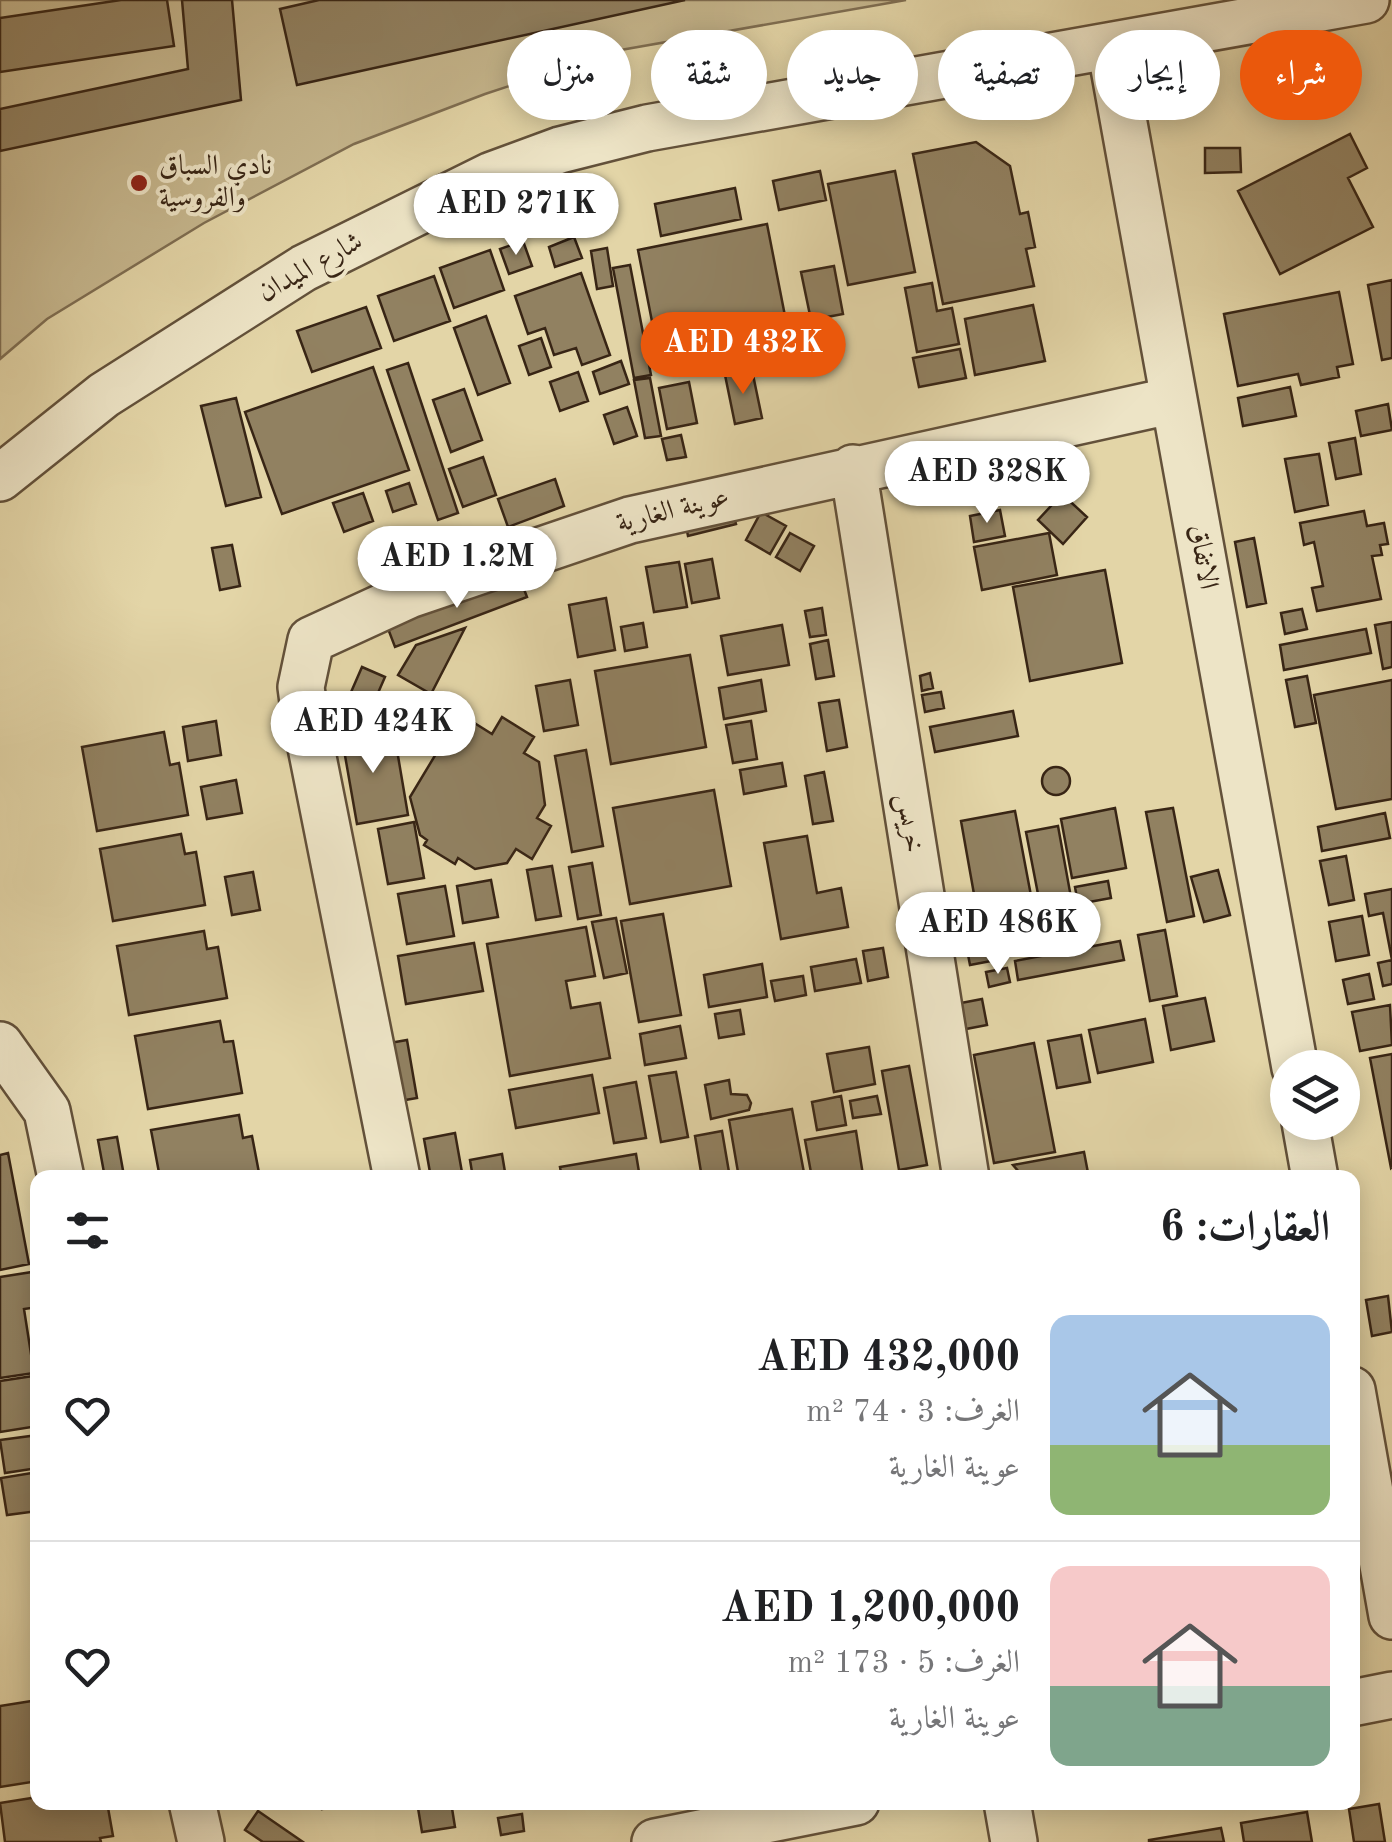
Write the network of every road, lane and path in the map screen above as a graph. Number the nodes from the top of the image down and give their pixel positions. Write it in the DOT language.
graph roads {
  1 [pos="1366,0"];
  2 [pos="1199,30"];
  3 [pos="1095,49"];
  4 [pos="1123,120"];
  5 [pos="1174,400"];
  6 [pos="853,468"];
  7 [pos="0,478"];
  8 [pos="0,1045"];
  9 [pos="1292,1050"];
  10 [pos="1308,1140"];
  11 [pos="59,1170"];
  12 [pos="395,1170"];
  13 [pos="965,1170"];
  14 [pos="1314,1170"];
  15 [pos="1360,1435"];
  16 [pos="1392,1616"];
  17 [pos="1392,1696"];
  18 [pos="1360,1702"];
  19 [pos="194,1810"];
  20 [pos="816,1810"];
  21 [pos="1008,1810"];
  22 [pos="201,1842"];
  23 [pos="655,1842"];
  24 [pos="1014,1842"];
  1 -- 2 [label="street, شارع الميدان"];
  3 -- 7 [label="street, شارع الميدان"];
  4 -- 5 [label="street, الاتفاق"];
  5 -- 6 [label="street, عوينة الغارية"];
  5 -- 9 [label="street, الاتفاق"];
  6 -- 12 [label="street, عوينة الغارية"];
  6 -- 13 [label="street, خريس"];
  8 -- 11 [label="street"];
  10 -- 14 [label="street"];
  15 -- 16 [label="street"];
  17 -- 18 [label="street"];
  19 -- 22 [label="street"];
  20 -- 23 [label="street"];
  21 -- 24 [label="street"];
}
